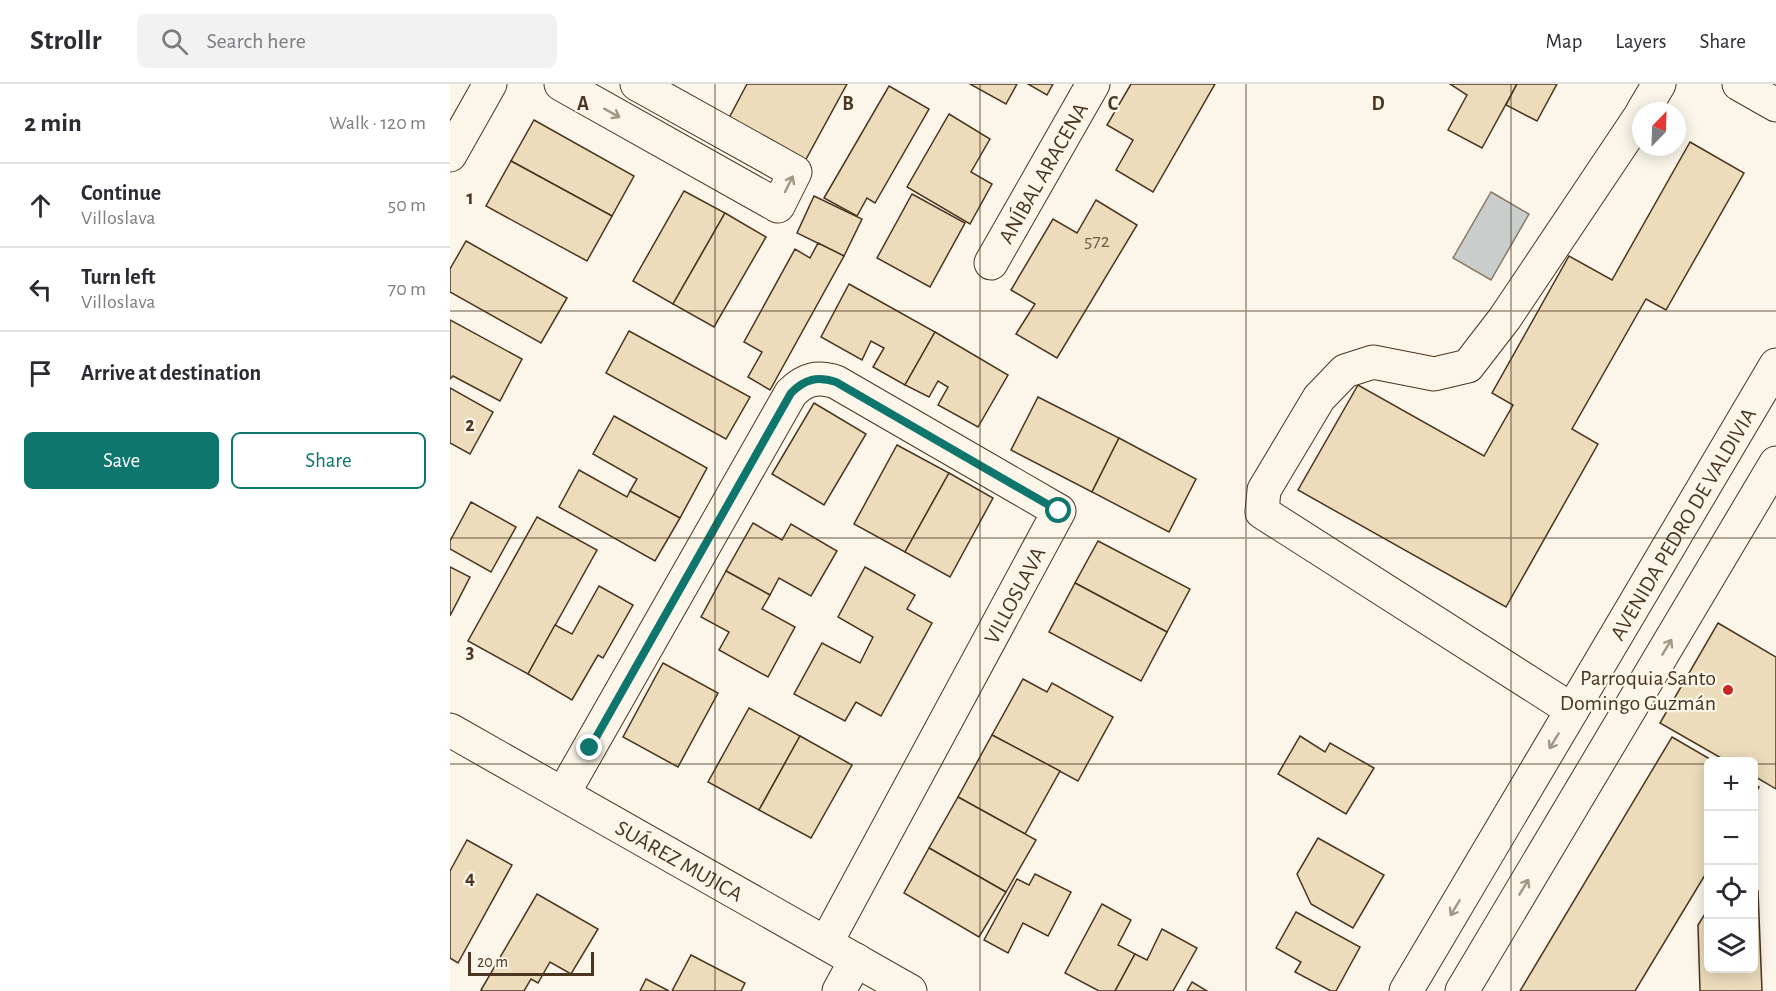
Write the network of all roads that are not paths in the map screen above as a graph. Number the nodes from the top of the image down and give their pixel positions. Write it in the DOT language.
graph roads {
  1 [pos="490,84"];
  2 [pos="561,84"];
  3 [pos="637,84"];
  4 [pos="1093,84"];
  5 [pos="1659,84"];
  6 [pos="1739,84"];
  7 [pos="1649,102"];
  8 [pos="1776,105"];
  9 [pos="1632,128"];
  10 [pos="450,155"];
  11 [pos="991,263"];
  12 [pos="1776,365"];
  13 [pos="1776,463"];
  14 [pos="1572,710"];
  15 [pos="450,730"];
  16 [pos="563,794"];
  17 [pos="826,943"];
  18 [pos="856,960"];
  19 [pos="839,991"];
  20 [pos="910,991"];
  21 [pos="1406,991"];
  22 [pos="1462,991"];
  1 -- 10 [label="street"];
  2 -- 3 [label="street, one-way"];
  4 -- 11 [label="street, ANÍBAL ARACENA"];
  5 -- 7 [label="street"];
  6 -- 8 [label="street"];
  9 -- 14 [label="street"];
  12 -- 14 [label="street, AVENIDA PEDRO DE VALDIVIA"];
  22 -- 13 [label="street, one-way"];
  14 -- 21 [label="street, AVENIDA PEDRO DE VALDIVIA, one-way"];
  15 -- 16 [label="street, SUÁREZ MUJICA"];
  16 -- 17 [label="street, SUÁREZ MUJICA"];
  16 -- 17 [label="street, VILLOSLAVA"];
  17 -- 18 [label="street, SUÁREZ MUJICA"];
  18 -- 19 [label="street"];
  18 -- 20 [label="street, SUÁREZ MUJICA"];
}
